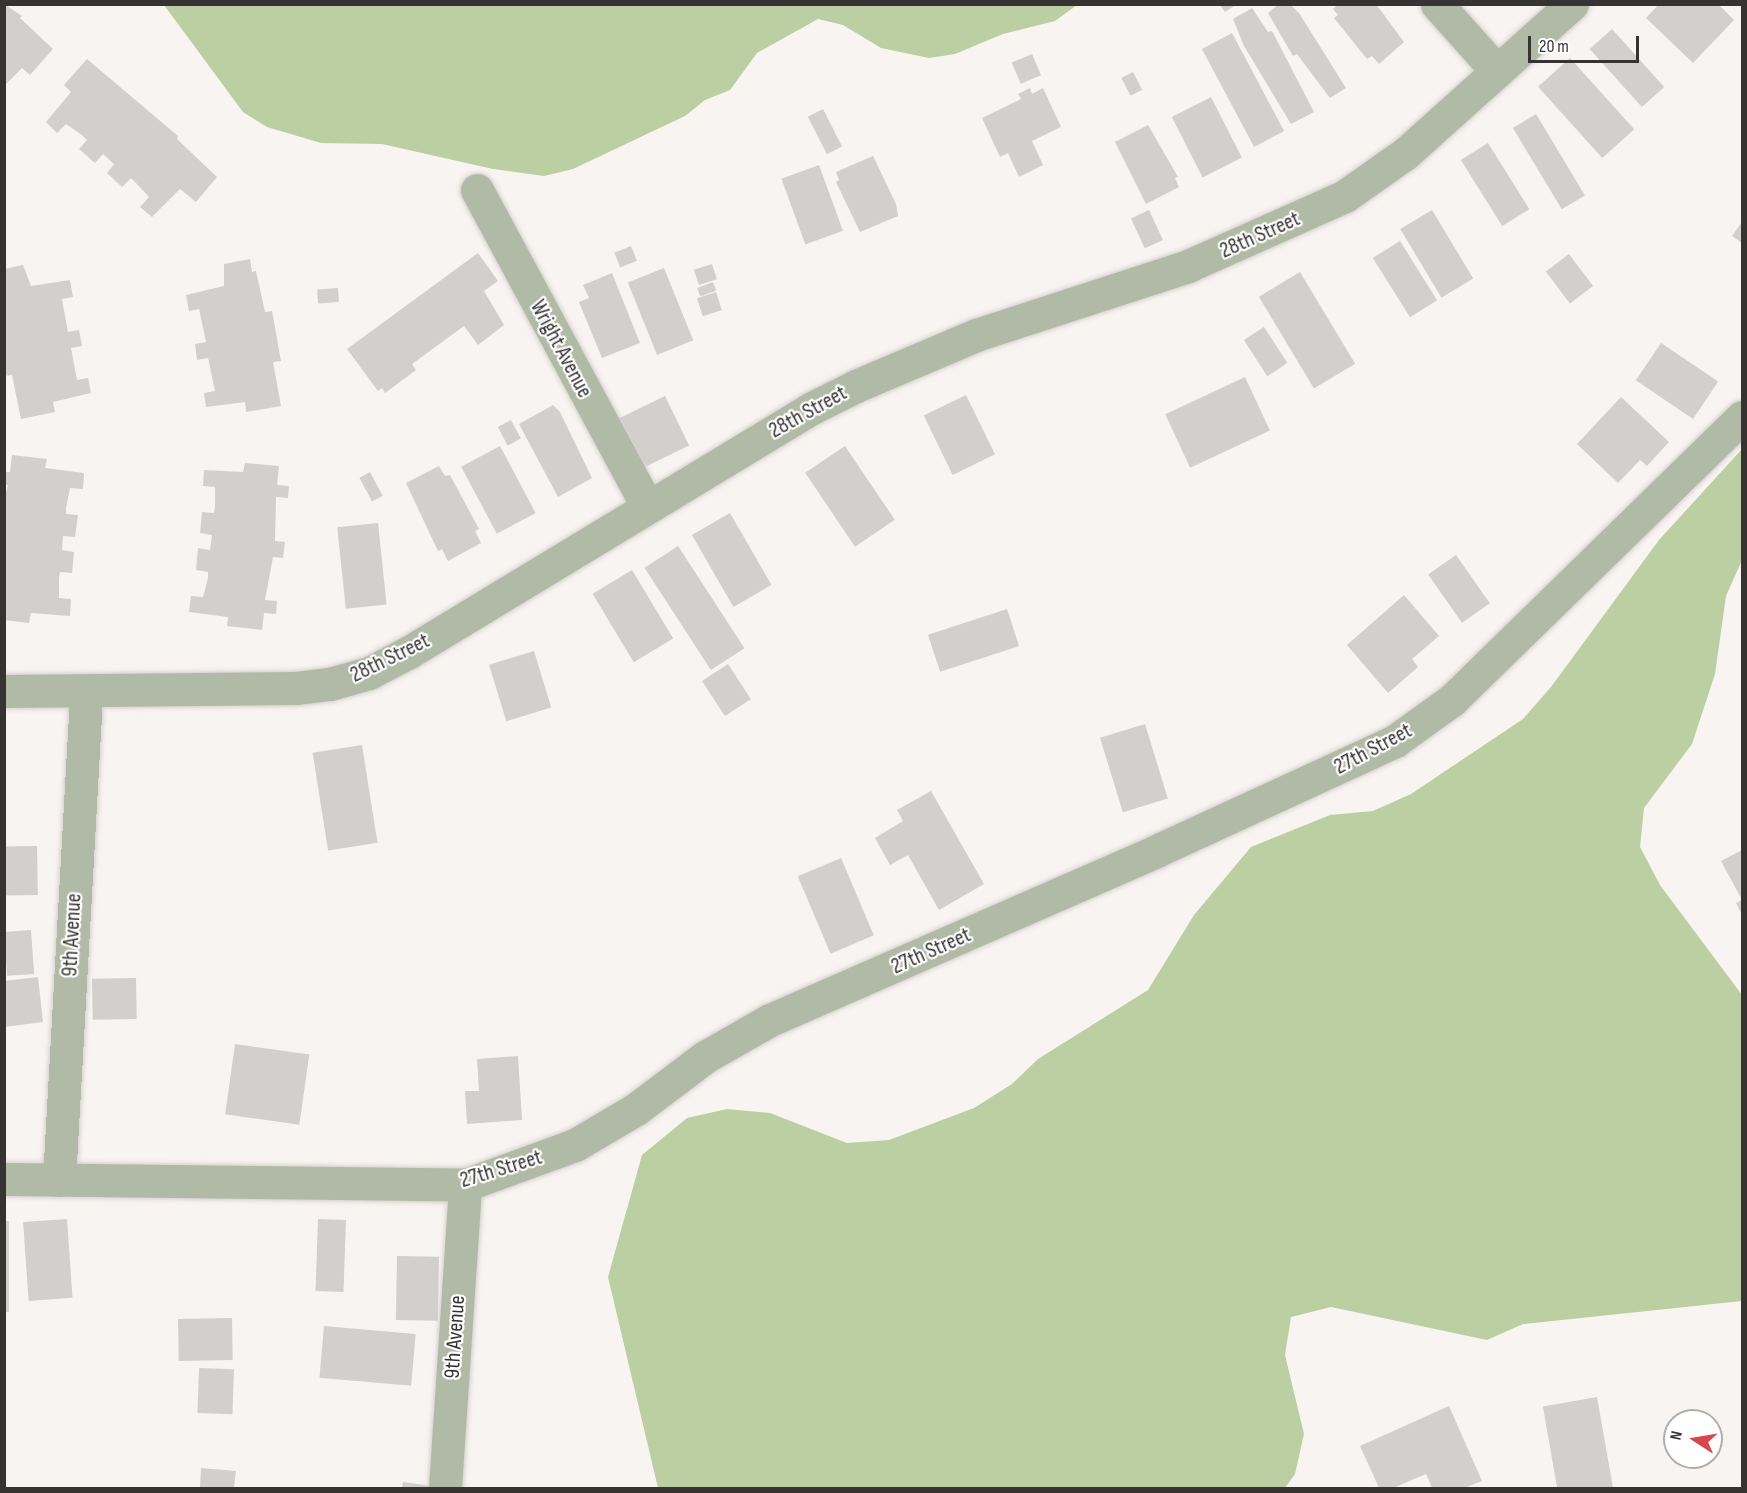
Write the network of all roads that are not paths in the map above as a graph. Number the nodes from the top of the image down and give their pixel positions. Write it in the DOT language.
graph roads {
  1 [pos="1437,4"];
  2 [pos="1572,4"];
  3 [pos="1497,71"];
  4 [pos="477,190"];
  5 [pos="1743,417"];
  6 [pos="647,506"];
  7 [pos="4,691"];
  8 [pos="86,691"];
  9 [pos="4,1179"];
  10 [pos="59,1180"];
  11 [pos="465,1185"];
  12 [pos="445,1488"];
  1 -- 3 [label="street"];
  2 -- 3 [label="street, 28th Street"];
  3 -- 6 [label="street, 28th Street"];
  4 -- 6 [label="street, Wright Avenue"];
  5 -- 11 [label="street, 27th Street"];
  6 -- 8 [label="street, 28th Street"];
  7 -- 8 [label="street, 28th Street"];
  8 -- 10 [label="street, 9th Avenue"];
  9 -- 10 [label="street, 27th Street"];
  10 -- 11 [label="street, 27th Street"];
  11 -- 12 [label="street, 9th Avenue"];
}
